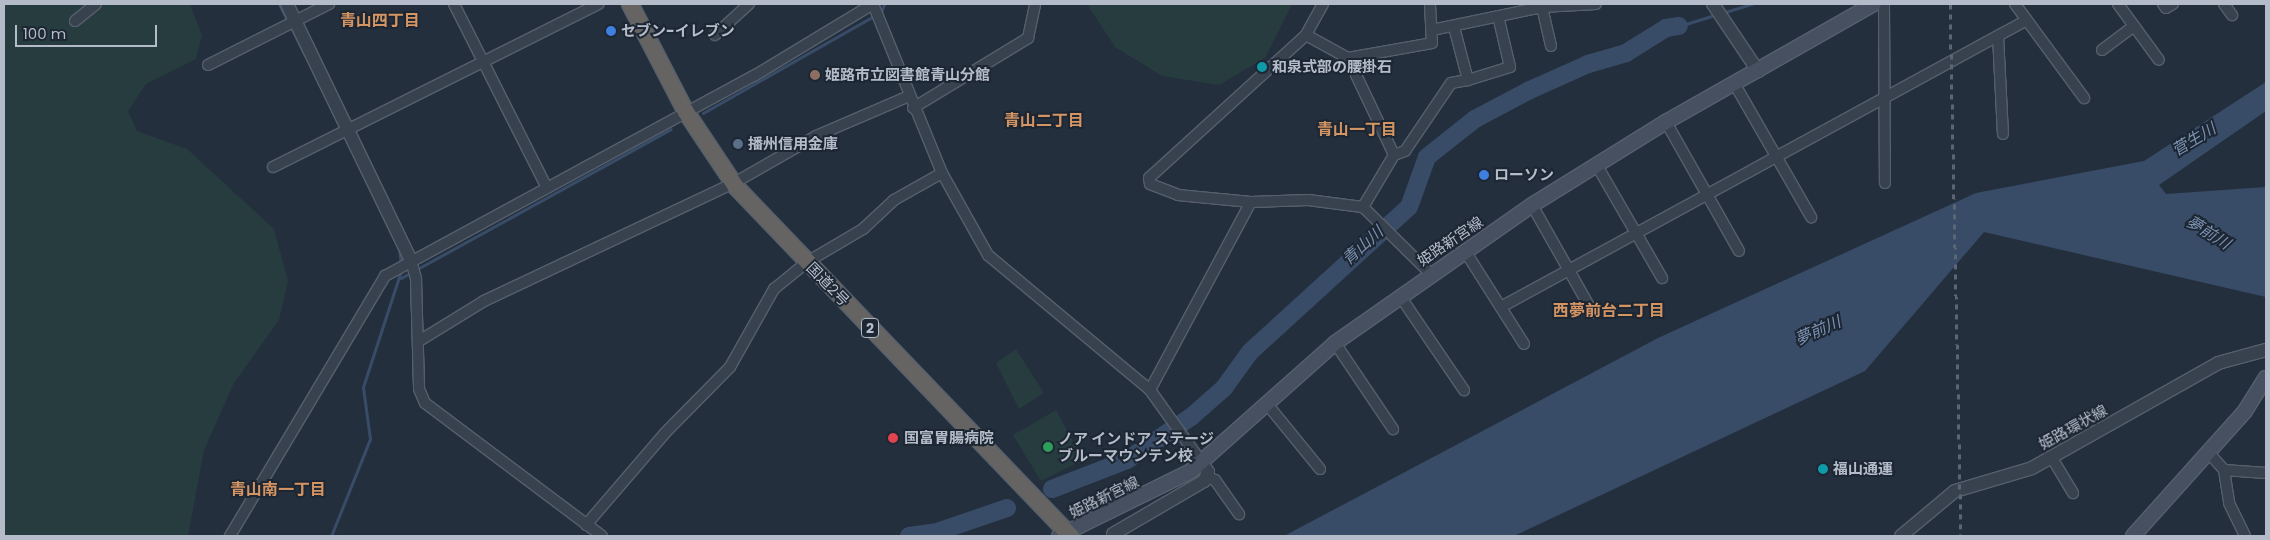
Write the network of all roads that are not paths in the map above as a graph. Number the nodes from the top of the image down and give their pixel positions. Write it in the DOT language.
graph roads {
  1 [pos="96,4"];
  2 [pos="287,4"];
  3 [pos="329,4"];
  4 [pos="454,4"];
  5 [pos="598,4"];
  6 [pos="630,4"];
  7 [pos="749,4"];
  8 [pos="1035,4"];
  9 [pos="1323,4"];
  10 [pos="1430,4"];
  11 [pos="1596,4"];
  12 [pos="1713,4"];
  13 [pos="1874,4"];
  14 [pos="1884,4"];
  15 [pos="2015,4"];
  16 [pos="2118,4"];
  17 [pos="2163,4"];
  18 [pos="2173,4"];
  19 [pos="2224,4"];
  20 [pos="874,7"];
  21 [pos="1542,7"];
  22 [pos="2232,15"];
  23 [pos="1498,16"];
  24 [pos="2027,20"];
  25 [pos="75,21"];
  26 [pos="290,23"];
  27 [pos="2134,26"];
  28 [pos="1454,27"];
  29 [pos="1432,30"];
  30 [pos="1306,34"];
  31 [pos="716,35"];
  32 [pos="1998,36"];
  33 [pos="1551,46"];
  34 [pos="2102,50"];
  35 [pos="1348,58"];
  36 [pos="482,60"];
  37 [pos="2158,60"];
  38 [pos="208,65"];
  39 [pos="1758,70"];
  40 [pos="1468,80"];
  41 [pos="1734,83"];
  42 [pos="909,96"];
  43 [pos="2084,98"];
  44 [pos="1884,99"];
  45 [pos="914,108"];
  46 [pos="686,112"];
  47 [pos="1666,122"];
  48 [pos="350,127"];
  49 [pos="2003,134"];
  50 [pos="1394,155"];
  51 [pos="1776,157"];
  52 [pos="1596,164"];
  53 [pos="273,167"];
  54 [pos="942,173"];
  55 [pos="734,183"];
  56 [pos="1885,183"];
  57 [pos="546,188"];
  58 [pos="1708,194"];
  59 [pos="1251,202"];
  60 [pos="1532,205"];
  61 [pos="1363,206"];
  62 [pos="1811,217"];
  63 [pos="1636,233"];
  64 [pos="1465,251"];
  65 [pos="1739,251"];
  66 [pos="411,261"];
  67 [pos="807,262"];
  68 [pos="1569,271"];
  69 [pos="1431,274"];
  70 [pos="1662,278"];
  71 [pos="1400,296"];
  72 [pos="1500,307"];
  73 [pos="1593,313"];
  74 [pos="419,341"];
  75 [pos="1335,343"];
  76 [pos="1524,344"];
  77 [pos="2266,350"];
  78 [pos="2266,378"];
  79 [pos="1150,390"];
  80 [pos="1464,390"];
  81 [pos="1267,404"];
  82 [pos="1393,429"];
  83 [pos="2208,452"];
  84 [pos="2052,458"];
  85 [pos="1202,463"];
  86 [pos="1320,469"];
  87 [pos="2224,470"];
  88 [pos="2266,473"];
  89 [pos="1207,477"];
  90 [pos="2074,493"];
  91 [pos="1240,514"];
  92 [pos="586,524"];
  93 [pos="1113,534"];
  94 [pos="1066,535"];
  95 [pos="230,536"];
  96 [pos="602,536"];
  97 [pos="1902,536"];
  98 [pos="2133,536"];
  99 [pos="2245,536"];
  1 -- 25 [label="street"];
  2 -- 26 [label="street"];
  3 -- 26 [label="street"];
  4 -- 36 [label="street"];
  5 -- 36 [label="street"];
  6 -- 46 [label="highway, 国道2号 / 2"];
  7 -- 31 [label="street"];
  8 -- 45 [label="street"];
  9 -- 30 [label="street"];
  10 -- 29 [label="street"];
  11 -- 21 [label="street"];
  12 -- 39 [label="street"];
  13 -- 39 [label="main road, 姫路新宮線"];
  14 -- 44 [label="street"];
  15 -- 24 [label="street"];
  16 -- 27 [label="street"];
  17 -- 18 [label="street"];
  19 -- 22 [label="street"];
  20 -- 42 [label="street"];
  20 -- 46 [label="street"];
  21 -- 23 [label="street"];
  21 -- 33 [label="street"];
  23 -- 28 [label="street"];
  23 -- 40 [label="street"];
  24 -- 32 [label="street"];
  24 -- 43 [label="street"];
  26 -- 38 [label="street"];
  26 -- 48 [label="street"];
  27 -- 34 [label="street"];
  27 -- 37 [label="street"];
  28 -- 29 [label="street"];
  28 -- 40 [label="street"];
  29 -- 35 [label="street"];
  30 -- 35 [label="street"];
  30 -- 59 [label="street"];
  32 -- 44 [label="street"];
  32 -- 49 [label="street"];
  35 -- 50 [label="street"];
  36 -- 48 [label="street"];
  36 -- 57 [label="street"];
  39 -- 41 [label="main road, 姫路新宮線"];
  40 -- 50 [label="street"];
  41 -- 47 [label="main road, 姫路新宮線"];
  41 -- 51 [label="street"];
  42 -- 45 [label="street"];
  42 -- 55 [label="street"];
  44 -- 51 [label="street"];
  44 -- 56 [label="street"];
  45 -- 54 [label="street"];
  46 -- 55 [label="highway, 国道2号 / 2"];
  46 -- 57 [label="street"];
  47 -- 52 [label="main road, 姫路新宮線"];
  47 -- 58 [label="street"];
  48 -- 53 [label="street"];
  48 -- 66 [label="street"];
  50 -- 61 [label="street"];
  51 -- 58 [label="street"];
  51 -- 62 [label="street"];
  52 -- 60 [label="main road, 姫路新宮線"];
  52 -- 63 [label="street"];
  54 -- 67 [label="street"];
  54 -- 79 [label="street"];
  55 -- 67 [label="highway, 国道2号 / 2"];
  55 -- 74 [label="street"];
  57 -- 66 [label="street"];
  58 -- 63 [label="street"];
  58 -- 65 [label="street"];
  59 -- 61 [label="street"];
  59 -- 79 [label="street"];
  60 -- 64 [label="main road, 姫路新宮線"];
  60 -- 68 [label="street"];
  61 -- 69 [label="street"];
  63 -- 68 [label="street"];
  63 -- 70 [label="street"];
  64 -- 69 [label="main road, 姫路新宮線"];
  64 -- 72 [label="street"];
  66 -- 74 [label="street"];
  66 -- 95 [label="street"];
  67 -- 92 [label="street"];
  67 -- 94 [label="highway, 国道2号 / 2"];
  68 -- 72 [label="street"];
  68 -- 73 [label="street"];
  69 -- 71 [label="main road, 姫路新宮線"];
  71 -- 75 [label="main road, 姫路新宮線"];
  71 -- 80 [label="street"];
  72 -- 76 [label="street"];
  74 -- 92 [label="street"];
  75 -- 81 [label="main road, 姫路新宮線"];
  75 -- 82 [label="street"];
  77 -- 84 [label="street, 姫路環状線"];
  78 -- 83 [label="main road"];
  79 -- 85 [label="street"];
  81 -- 85 [label="main road, 姫路新宮線"];
  81 -- 86 [label="street"];
  83 -- 87 [label="street"];
  83 -- 98 [label="main road"];
  84 -- 90 [label="street"];
  84 -- 97 [label="street, 姫路環状線"];
  85 -- 89 [label="street"];
  85 -- 94 [label="main road, 姫路新宮線"];
  87 -- 88 [label="street"];
  87 -- 99 [label="street"];
  89 -- 91 [label="street"];
  89 -- 93 [label="street"];
  92 -- 96 [label="street"];
}
